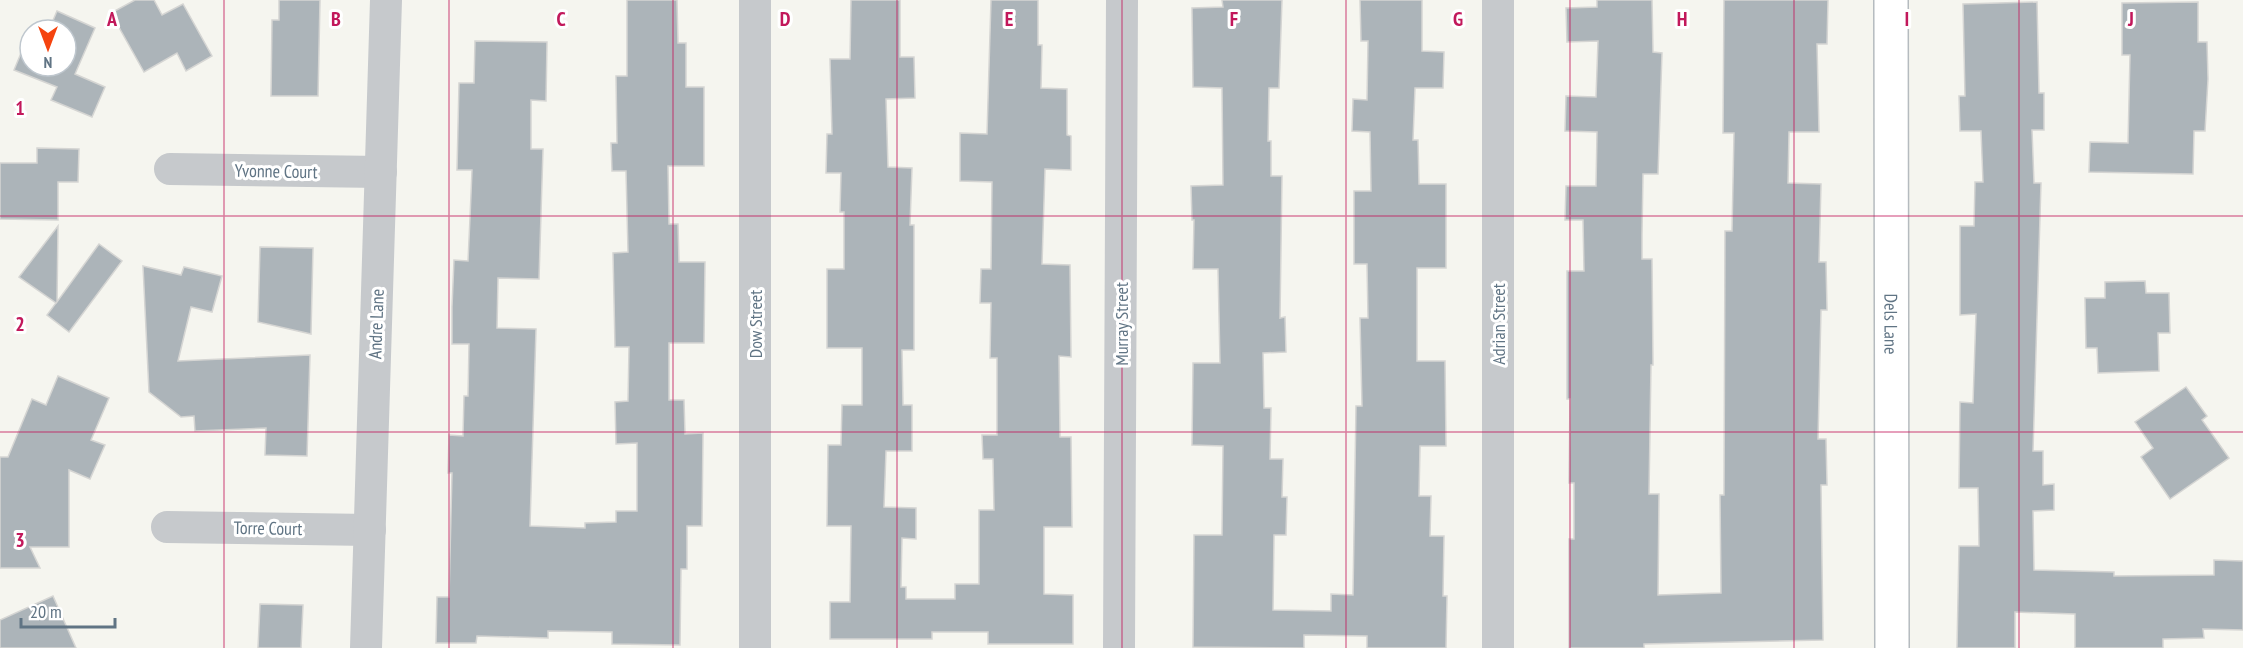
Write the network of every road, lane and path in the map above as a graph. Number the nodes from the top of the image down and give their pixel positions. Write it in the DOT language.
graph roads {
  1 [pos="386,0"];
  2 [pos="755,0"];
  3 [pos="1122,0"];
  4 [pos="1498,0"];
  5 [pos="1891,0"];
  6 [pos="170,169"];
  7 [pos="381,172"];
  8 [pos="167,526"];
  9 [pos="370,530"];
  10 [pos="366,648"];
  11 [pos="755,648"];
  12 [pos="1119,648"];
  13 [pos="1498,648"];
  14 [pos="1892,648"];
  1 -- 7 [label="street, Andre Lane"];
  2 -- 11 [label="street, Dow Street"];
  3 -- 12 [label="street, Murray Street"];
  4 -- 13 [label="street, Adrian Street"];
  5 -- 14 [label="street, Dels Lane"];
  6 -- 7 [label="street, Yvonne Court"];
  7 -- 9 [label="street, Andre Lane"];
  8 -- 9 [label="street, Torre Court"];
  9 -- 10 [label="street, Andre Lane"];
}
